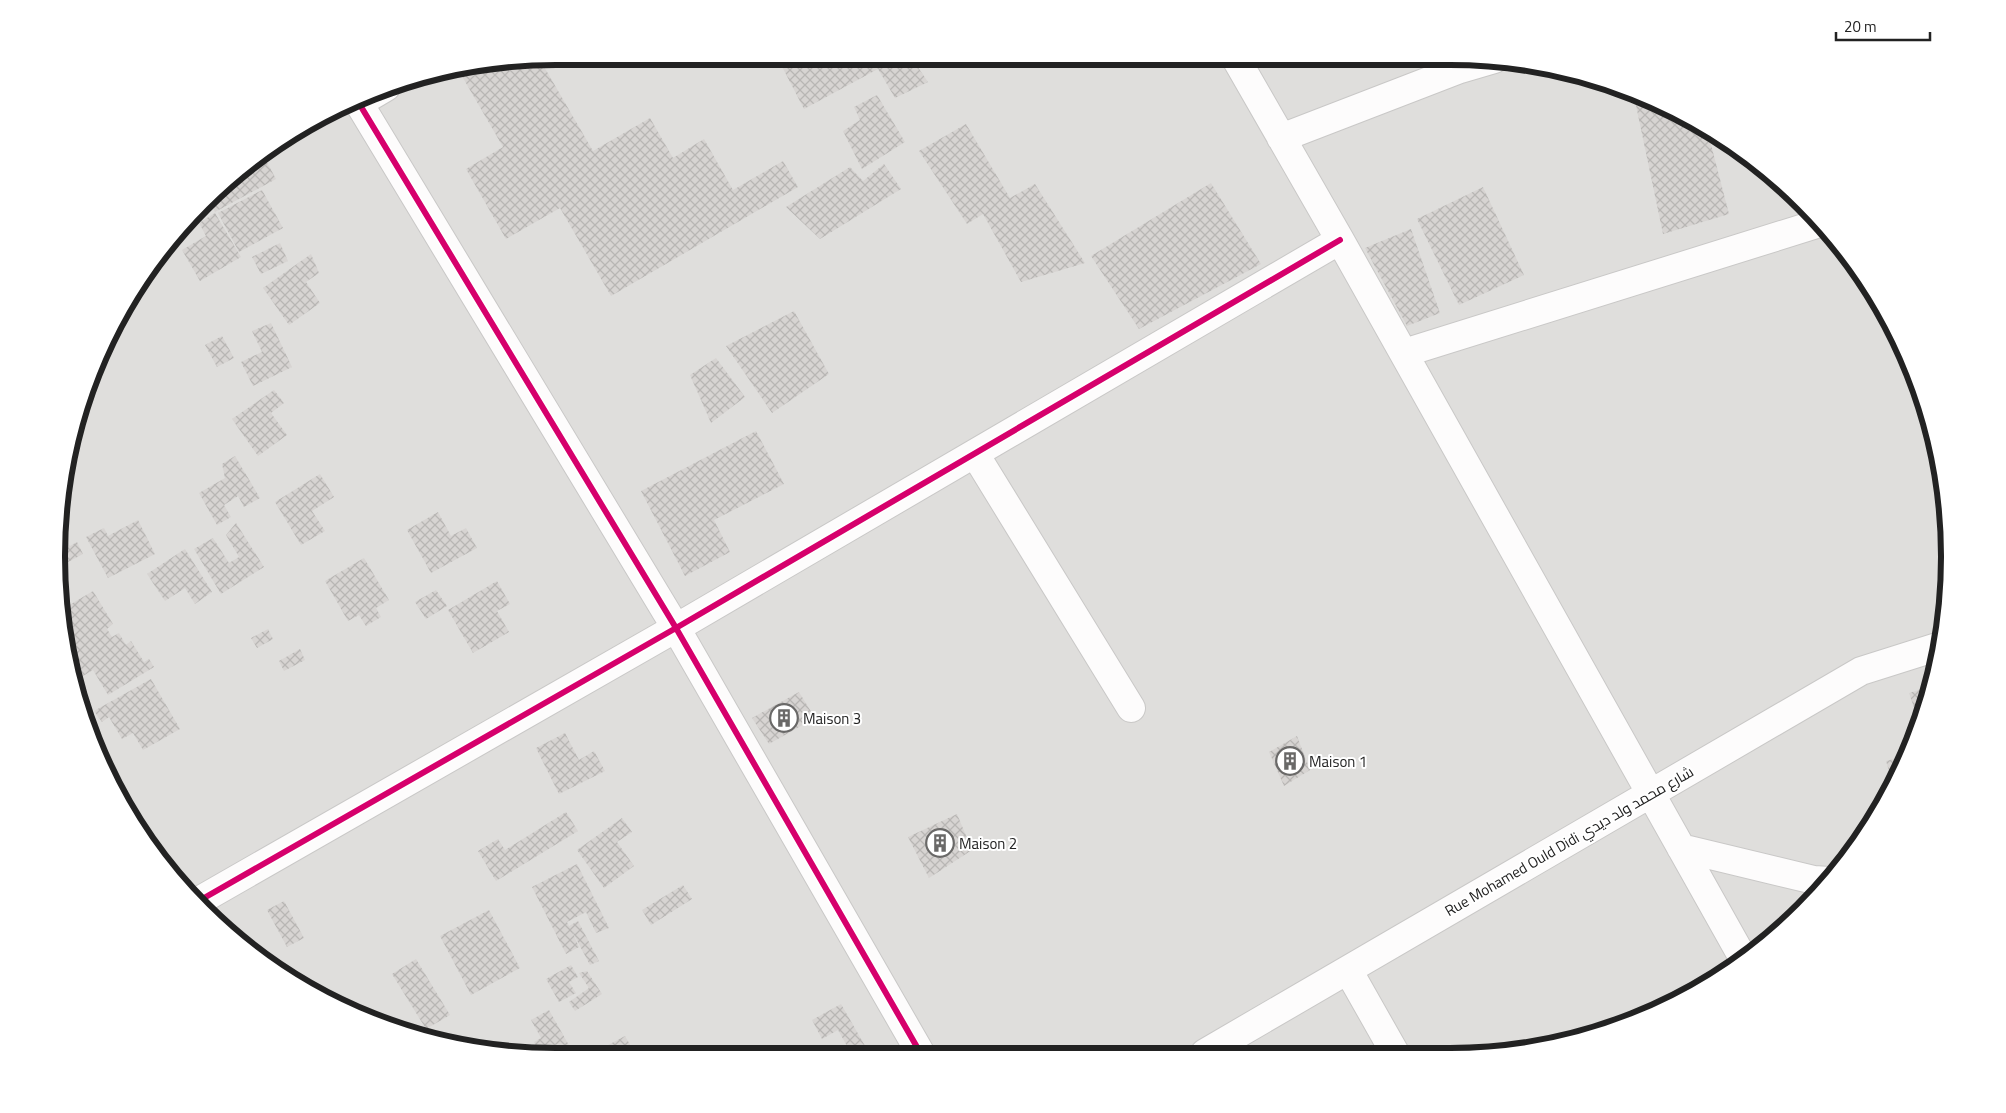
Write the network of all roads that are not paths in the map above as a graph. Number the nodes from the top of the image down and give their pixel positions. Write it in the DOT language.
graph roads {
  1 [pos="1240,65"];
  2 [pos="1473,66"];
  3 [pos="361,106"];
  4 [pos="1281,138"];
  5 [pos="1813,225"];
  6 [pos="1340,240"];
  7 [pos="1404,354"];
  8 [pos="975,454"];
  9 [pos="676,628"];
  10 [pos="1933,648"];
  11 [pos="1131,708"];
  12 [pos="1650,793"];
  13 [pos="1681,848"];
  14 [pos="1820,880"];
  15 [pos="204,898"];
  16 [pos="1740,953"];
  17 [pos="1348,970"];
  18 [pos="918,1048"];
  19 [pos="1216,1048"];
  20 [pos="1392,1048"];
  1 -- 4 [label="street"];
  2 -- 4 [label="street"];
  3 -- 9 [label="street"];
  4 -- 6 [label="street"];
  5 -- 7 [label="street"];
  6 -- 7 [label="street"];
  6 -- 8 [label="street"];
  7 -- 12 [label="street"];
  8 -- 9 [label="street"];
  8 -- 11 [label="street"];
  9 -- 15 [label="street"];
  9 -- 18 [label="street"];
  10 -- 12 [label="street, Rue Mohamed Ould Didi شارع محمد ولد ديدي"];
  12 -- 13 [label="street"];
  12 -- 17 [label="street, Rue Mohamed Ould Didi شارع محمد ولد ديدي"];
  13 -- 14 [label="street"];
  13 -- 16 [label="street"];
  17 -- 19 [label="street, Rue Mohamed Ould Didi شارع محمد ولد ديدي"];
  17 -- 20 [label="street"];
}
